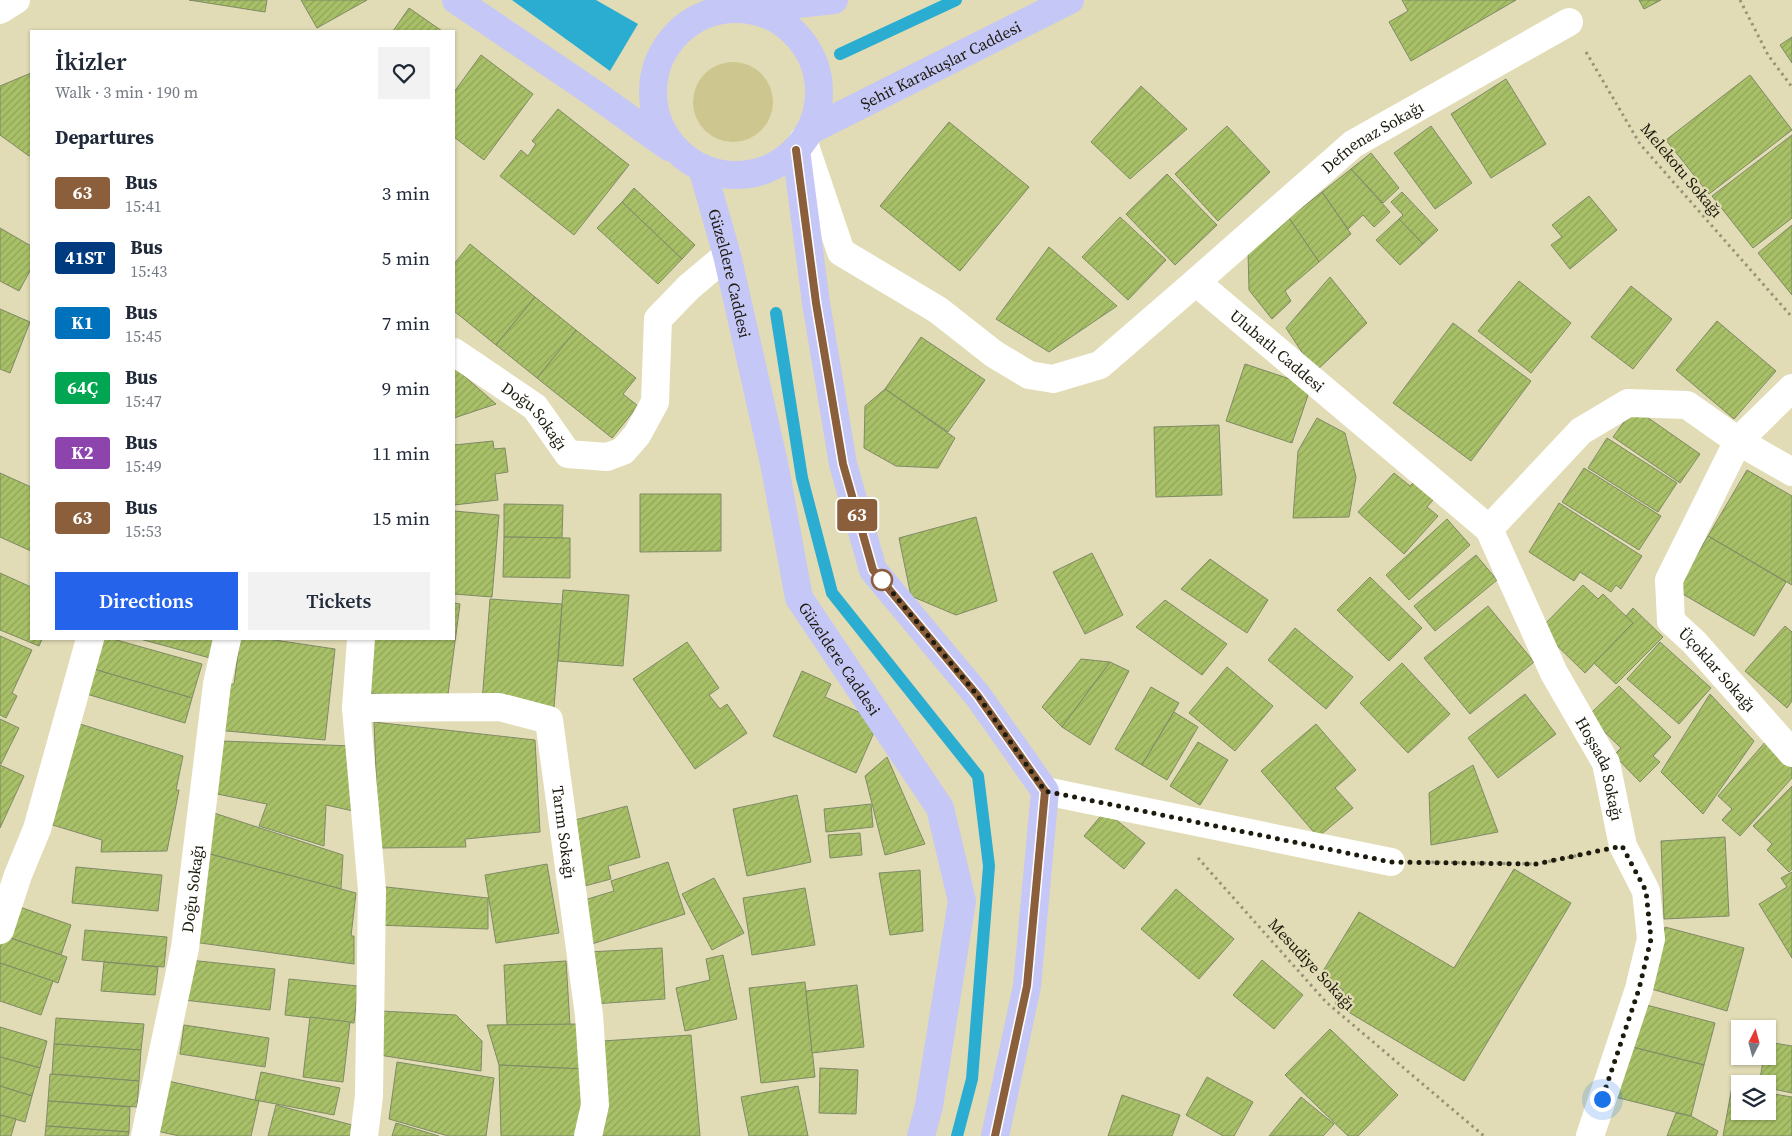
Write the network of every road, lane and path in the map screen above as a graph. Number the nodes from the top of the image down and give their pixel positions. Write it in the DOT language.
graph roads {
  1 [pos="16,0"];
  2 [pos="456,0"];
  3 [pos="834,0"];
  4 [pos="1070,0"];
  5 [pos="1740,0"];
  6 [pos="714,4"];
  7 [pos="0,10"];
  8 [pos="752,10"];
  9 [pos="1569,22"];
  10 [pos="1792,87"];
  11 [pos="803,140"];
  12 [pos="691,162"];
  13 [pos="727,255"];
  14 [pos="1196,282"];
  15 [pos="1792,317"];
  16 [pos="455,353"];
  17 [pos="1792,388"];
  18 [pos="1738,441"];
  19 [pos="1792,472"];
  20 [pos="1488,529"];
  21 [pos="90,640"];
  22 [pos="227,640"];
  23 [pos="361,640"];
  24 [pos="356,708"];
  25 [pos="1792,753"];
  26 [pos="1045,791"];
  27 [pos="1622,846"];
  28 [pos="1198,857"];
  29 [pos="1391,862"];
  30 [pos="9,872"];
  31 [pos="0,930"];
  32 [pos="145,1136"];
  33 [pos="364,1136"];
  34 [pos="588,1136"];
  35 [pos="921,1136"];
  36 [pos="996,1136"];
  37 [pos="1484,1136"];
  38 [pos="1590,1136"];
  1 -- 7 [label="street"];
  2 -- 12 [label="main road"];
  3 -- 8 [label="main road"];
  4 -- 11 [label="main road, Şehit Karakuşlar Caddesi"];
  5 -- 10 [label="path"];
  6 -- 8 [label="main road"];
  6 -- 12 [label="main road"];
  8 -- 11 [label="main road"];
  9 -- 14 [label="street, Defnenaz Sokağı"];
  9 -- 15 [label="path, Melekotu Sokağı"];
  11 -- 12 [label="main road"];
  11 -- 14 [label="street"];
  11 -- 26 [label="main road"];
  12 -- 13 [label="main road, Güzeldere Caddesi"];
  13 -- 16 [label="street, Doğu Sokağı"];
  13 -- 35 [label="main road, Güzeldere Caddesi"];
  14 -- 20 [label="street, Ulubatlı Caddesi"];
  17 -- 18 [label="street, Üçoklar Sokağı"];
  18 -- 19 [label="street"];
  18 -- 20 [label="street"];
  18 -- 25 [label="street, Üçoklar Sokağı"];
  20 -- 27 [label="street, Hoşsada Sokağı"];
  21 -- 30 [label="street"];
  22 -- 32 [label="street, Doğu Sokağı"];
  23 -- 24 [label="street"];
  24 -- 33 [label="street"];
  24 -- 34 [label="street, Tarım Sokağı"];
  26 -- 29 [label="street"];
  26 -- 36 [label="main road"];
  27 -- 29 [label="path"];
  27 -- 38 [label="street, Hoşsada Sokağı"];
  28 -- 37 [label="path, Mesudiye Sokağı"];
  30 -- 31 [label="street"];
}
